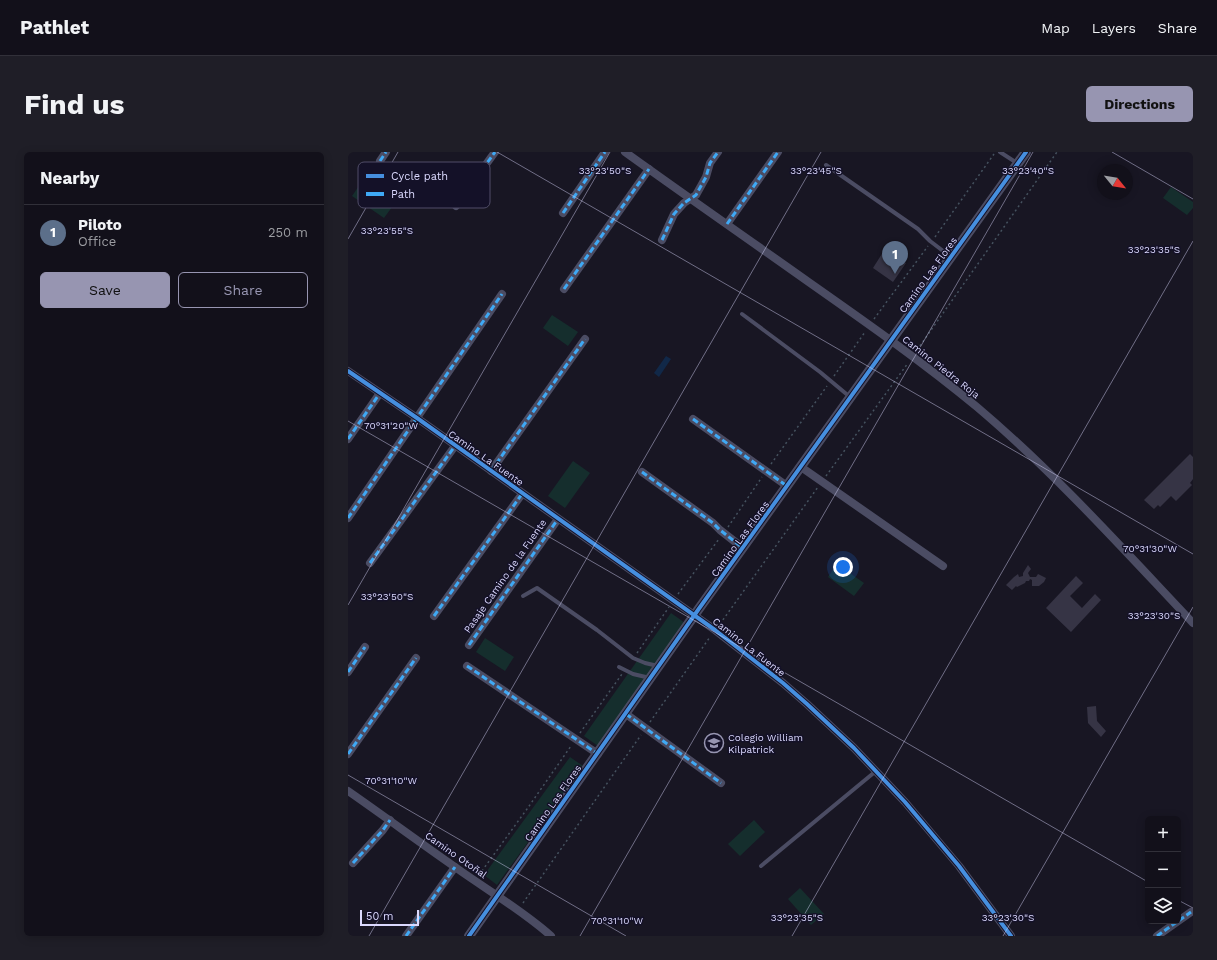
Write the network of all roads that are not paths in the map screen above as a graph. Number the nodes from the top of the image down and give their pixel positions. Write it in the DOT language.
graph roads {
  1 [pos="386,152"];
  2 [pos="495,152"];
  3 [pos="605,152"];
  4 [pos="625,152"];
  5 [pos="718,152"];
  6 [pos="778,152"];
  7 [pos="1000,152"];
  8 [pos="1026,152"];
  9 [pos="380,161"];
  10 [pos="488,162"];
  11 [pos="1018,164"];
  12 [pos="826,165"];
  13 [pos="649,169"];
  14 [pos="690,199"];
  15 [pos="563,213"];
  16 [pos="727,224"];
  17 [pos="662,240"];
  18 [pos="951,257"];
  19 [pos="564,289"];
  20 [pos="502,294"];
  21 [pos="742,314"];
  22 [pos="585,339"];
  23 [pos="891,340"];
  24 [pos="348,371"];
  25 [pos="380,393"];
  26 [pos="851,397"];
  27 [pos="417,418"];
  28 [pos="693,420"];
  29 [pos="348,439"];
  30 [pos="454,446"];
  31 [pos="801,467"];
  32 [pos="490,471"];
  33 [pos="642,472"];
  34 [pos="787,486"];
  35 [pos="522,494"];
  36 [pos="348,518"];
  37 [pos="558,519"];
  38 [pos="743,548"];
  39 [pos="370,563"];
  40 [pos="943,566"];
  41 [pos="523,596"];
  42 [pos="434,616"];
  43 [pos="695,616"];
  44 [pos="1193,623"];
  45 [pos="469,645"];
  46 [pos="365,647"];
  47 [pos="416,658"];
  48 [pos="467,666"];
  49 [pos="659,666"];
  50 [pos="619,667"];
  51 [pos="348,672"];
  52 [pos="651,678"];
  53 [pos="626,714"];
  54 [pos="348,754"];
  55 [pos="598,754"];
  56 [pos="876,770"];
  57 [pos="721,783"];
  58 [pos="348,791"];
  59 [pos="390,820"];
  60 [pos="353,863"];
  61 [pos="762,866"];
  62 [pos="455,867"];
  63 [pos="497,896"];
  64 [pos="1191,912"];
  65 [pos="406,936"];
  66 [pos="468,936"];
  67 [pos="551,936"];
  68 [pos="1011,936"];
  69 [pos="1157,936"];
  1 -- 9 [label="street"];
  2 -- 10 [label="street"];
  3 -- 15 [label="street"];
  4 -- 13 [label="street, Camino Piedra Roja"];
  5 -- 14 [label="street"];
  6 -- 16 [label="street"];
  7 -- 11 [label="lane"];
  8 -- 11 [label="street, Camino Las Flores"];
  11 -- 18 [label="street, Camino Las Flores"];
  12 -- 18 [label="lane"];
  13 -- 14 [label="street, Camino Piedra Roja"];
  13 -- 19 [label="street"];
  14 -- 16 [label="street, Camino Piedra Roja"];
  14 -- 17 [label="street"];
  16 -- 23 [label="street, Camino Piedra Roja"];
  18 -- 23 [label="street, Camino Las Flores"];
  20 -- 27 [label="street"];
  21 -- 26 [label="lane"];
  22 -- 32 [label="street"];
  23 -- 26 [label="street, Camino Las Flores"];
  23 -- 44 [label="street, Camino Piedra Roja"];
  24 -- 25 [label="street, Camino La Fuente"];
  25 -- 27 [label="street, Camino La Fuente"];
  25 -- 29 [label="street"];
  26 -- 31 [label="street, Camino Las Flores"];
  27 -- 30 [label="street, Camino La Fuente"];
  27 -- 36 [label="street"];
  28 -- 34 [label="street"];
  30 -- 32 [label="street, Camino La Fuente"];
  30 -- 39 [label="street"];
  31 -- 34 [label="street, Camino Las Flores"];
  31 -- 40 [label="street"];
  32 -- 35 [label="street, Camino La Fuente"];
  33 -- 38 [label="street"];
  34 -- 38 [label="street, Camino Las Flores"];
  35 -- 37 [label="street, Camino La Fuente"];
  35 -- 42 [label="street"];
  37 -- 43 [label="street, Camino La Fuente"];
  37 -- 45 [label="street, Pasaje Camino de la Fuente"];
  38 -- 43 [label="street, Camino Las Flores"];
  41 -- 49 [label="lane"];
  43 -- 49 [label="street, Camino Las Flores"];
  43 -- 56 [label="street, Camino La Fuente"];
  46 -- 51 [label="street"];
  47 -- 54 [label="street"];
  48 -- 55 [label="street"];
  49 -- 52 [label="street, Camino Las Flores"];
  50 -- 52 [label="lane"];
  52 -- 53 [label="street, Camino Las Flores"];
  53 -- 55 [label="street, Camino Las Flores"];
  53 -- 57 [label="street"];
  55 -- 63 [label="street, Camino Las Flores"];
  56 -- 61 [label="lane"];
  56 -- 68 [label="street, Camino La Fuente"];
  58 -- 59 [label="street, Camino Otoñal"];
  59 -- 60 [label="street"];
  59 -- 62 [label="street, Camino Otoñal"];
  62 -- 63 [label="street, Camino Otoñal"];
  62 -- 65 [label="street"];
  63 -- 66 [label="street, Camino Las Flores"];
  63 -- 67 [label="street, Camino Otoñal"];
  64 -- 69 [label="street"];
}
